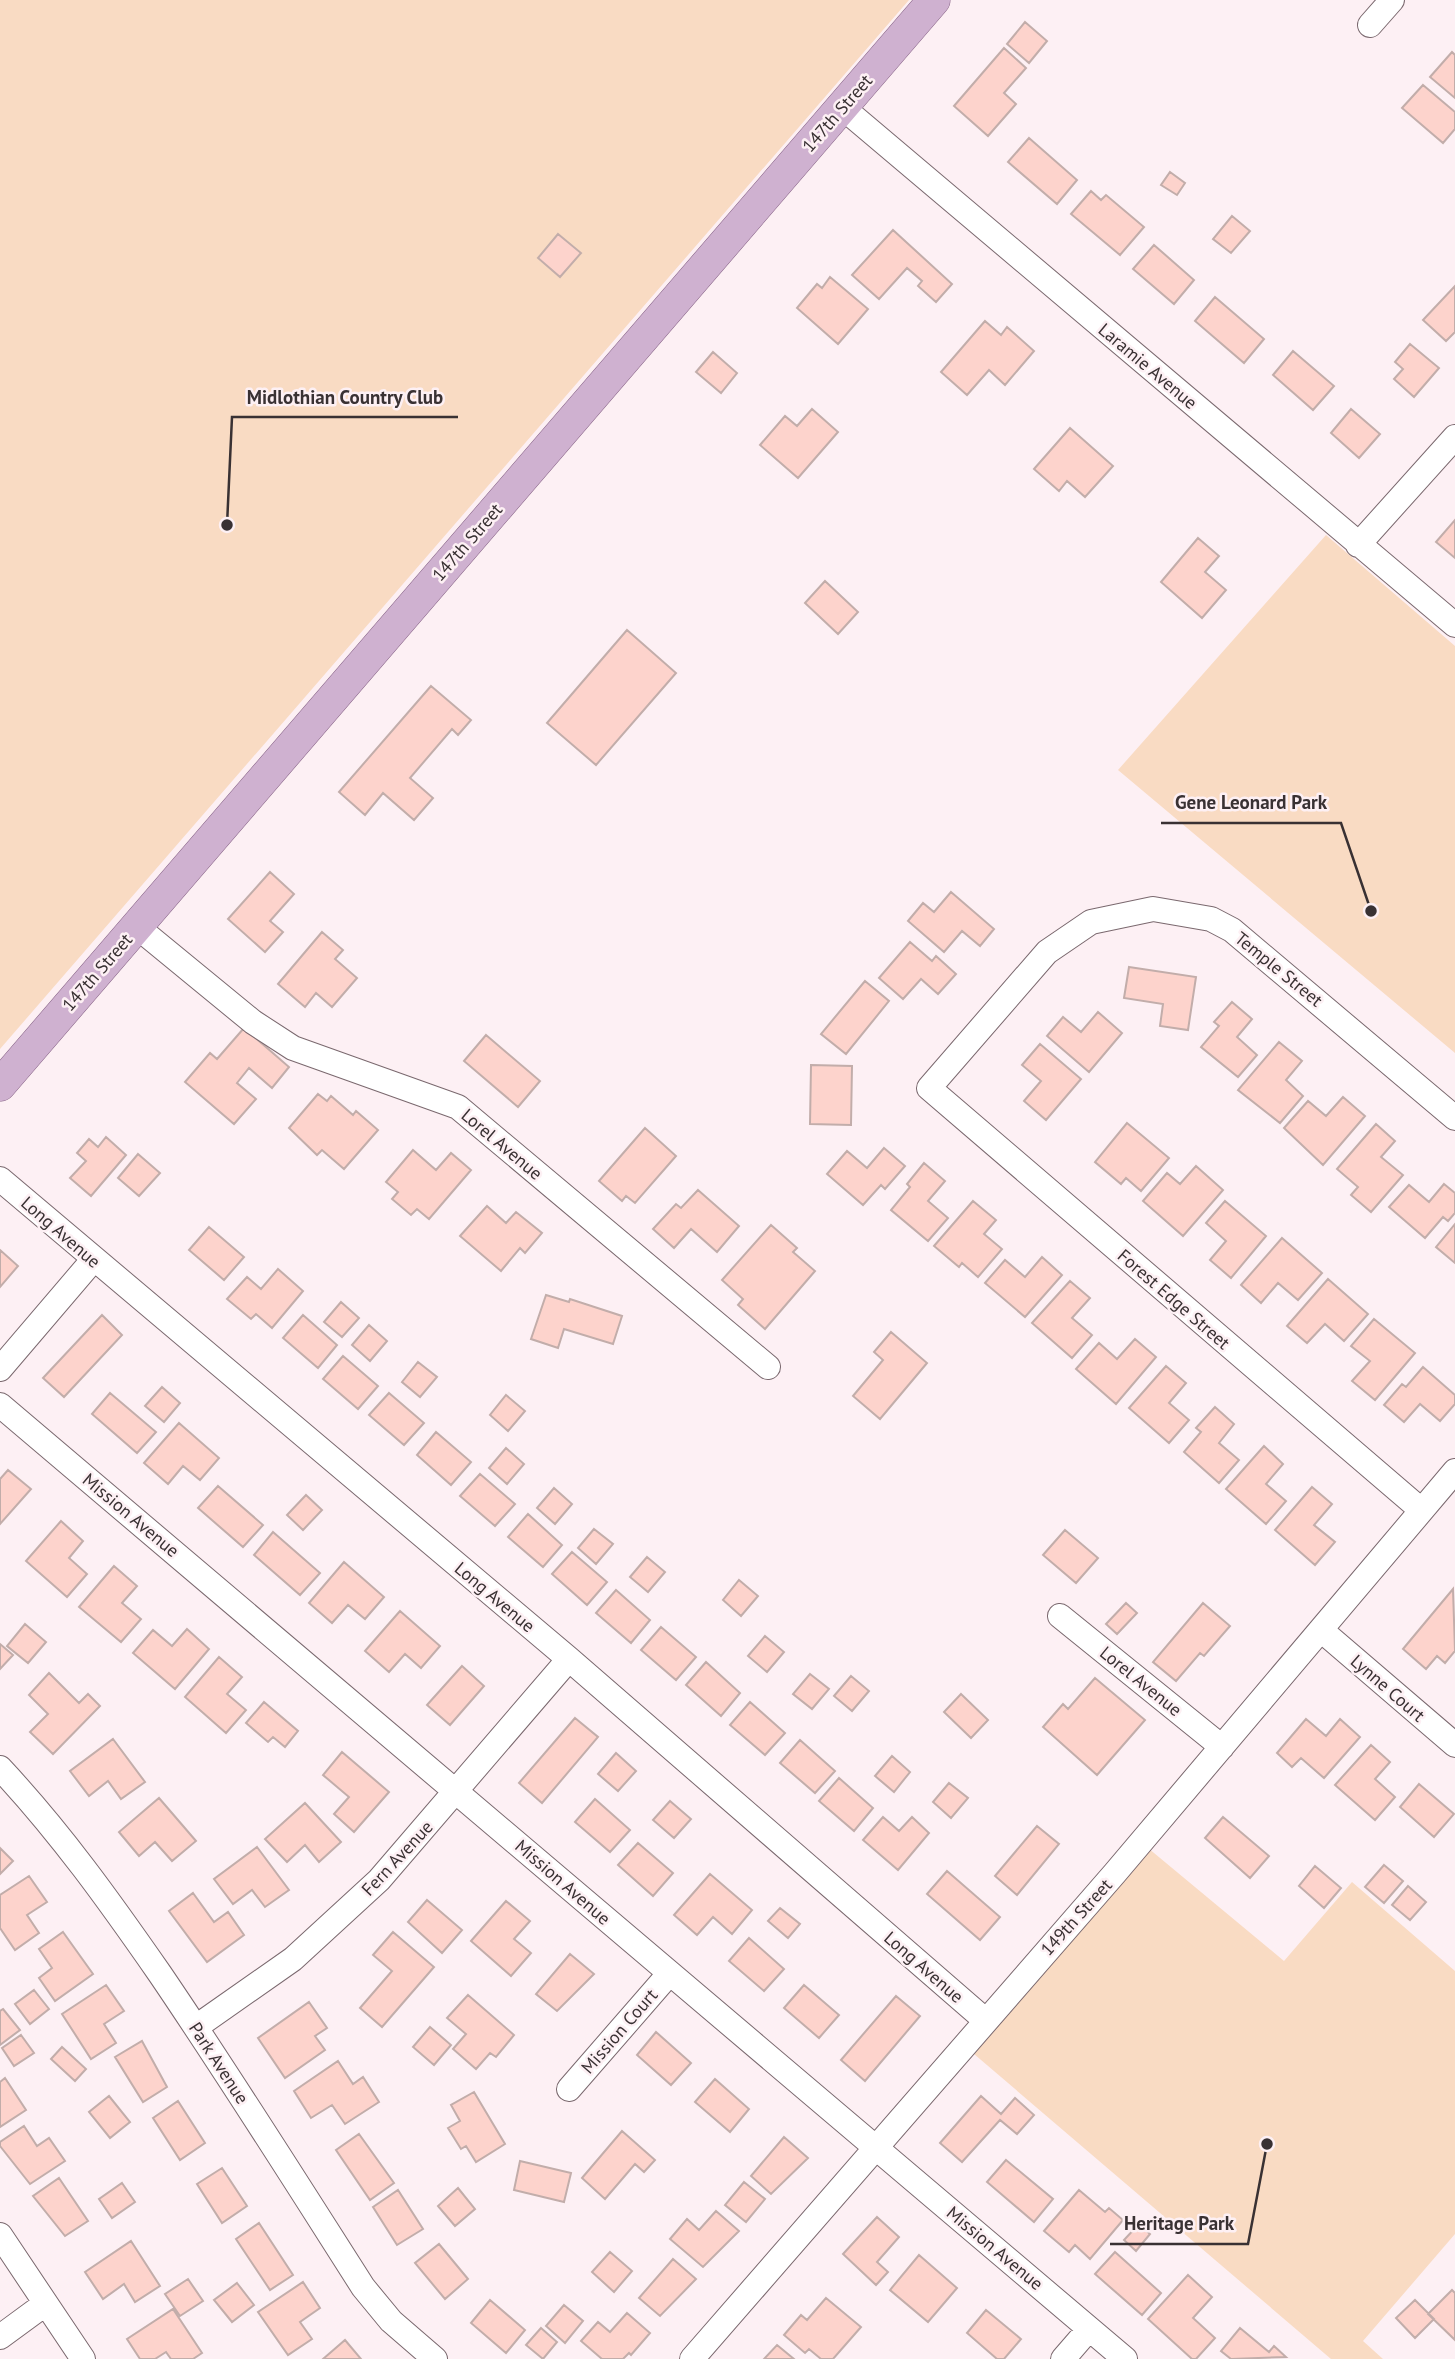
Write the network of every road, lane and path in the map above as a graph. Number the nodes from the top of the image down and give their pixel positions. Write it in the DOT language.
graph roads {
  1 [pos="934,0"];
  2 [pos="1392,0"];
  3 [pos="1370,25"];
  4 [pos="842,107"];
  5 [pos="1455,437"];
  6 [pos="1358,545"];
  7 [pos="1455,625"];
  8 [pos="136,926"];
  9 [pos="0,1085"];
  10 [pos="929,1088"];
  11 [pos="1455,1118"];
  12 [pos="0,1179"];
  13 [pos="93,1260"];
  14 [pos="768,1367"];
  15 [pos="0,1369"];
  16 [pos="0,1405"];
  17 [pos="1455,1471"];
  18 [pos="1420,1510"];
  19 [pos="1060,1616"];
  20 [pos="1321,1630"];
  21 [pos="569,1659"];
  22 [pos="1455,1745"];
  23 [pos="1223,1747"];
  24 [pos="0,1768"];
  25 [pos="459,1791"];
  26 [pos="669,1974"];
  27 [pos="985,2020"];
  28 [pos="196,2027"];
  29 [pos="569,2089"];
  30 [pos="875,2147"];
  31 [pos="0,2235"];
  32 [pos="45,2304"];
  33 [pos="1090,2329"];
  34 [pos="0,2337"];
  35 [pos="83,2359"];
  36 [pos="435,2359"];
  37 [pos="692,2359"];
  38 [pos="1063,2359"];
  39 [pos="1125,2359"];
  1 -- 4 [label="main road, 147th Street"];
  2 -- 3 [label="street"];
  4 -- 6 [label="street, Laramie Avenue"];
  4 -- 8 [label="main road, 147th Street"];
  5 -- 6 [label="street"];
  6 -- 7 [label="street, Laramie Avenue"];
  8 -- 9 [label="main road, 147th Street"];
  8 -- 14 [label="street, Lorel Avenue"];
  10 -- 11 [label="street, Temple Street"];
  10 -- 18 [label="street, Forest Edge Street"];
  12 -- 13 [label="street, Long Avenue"];
  13 -- 15 [label="street"];
  13 -- 21 [label="street, Long Avenue"];
  16 -- 25 [label="street, Mission Avenue"];
  17 -- 18 [label="street, 149th Street"];
  18 -- 20 [label="street, 149th Street"];
  19 -- 23 [label="street, Lorel Avenue"];
  20 -- 22 [label="street, Lynne Court"];
  20 -- 23 [label="street, 149th Street"];
  21 -- 25 [label="street, Fern Avenue"];
  21 -- 27 [label="street, Long Avenue"];
  23 -- 27 [label="street, 149th Street"];
  24 -- 28 [label="street, Park Avenue"];
  25 -- 26 [label="street, Mission Avenue"];
  25 -- 28 [label="street, Fern Avenue"];
  26 -- 29 [label="street, Mission Court"];
  26 -- 30 [label="street, Mission Avenue"];
  27 -- 30 [label="street, 149th Street"];
  28 -- 36 [label="street, Park Avenue"];
  30 -- 33 [label="street, Mission Avenue"];
  30 -- 37 [label="street, 149th Street"];
  31 -- 32 [label="street"];
  32 -- 34 [label="street"];
  32 -- 35 [label="street"];
  33 -- 38 [label="street"];
  33 -- 39 [label="street, Mission Avenue"];
}
